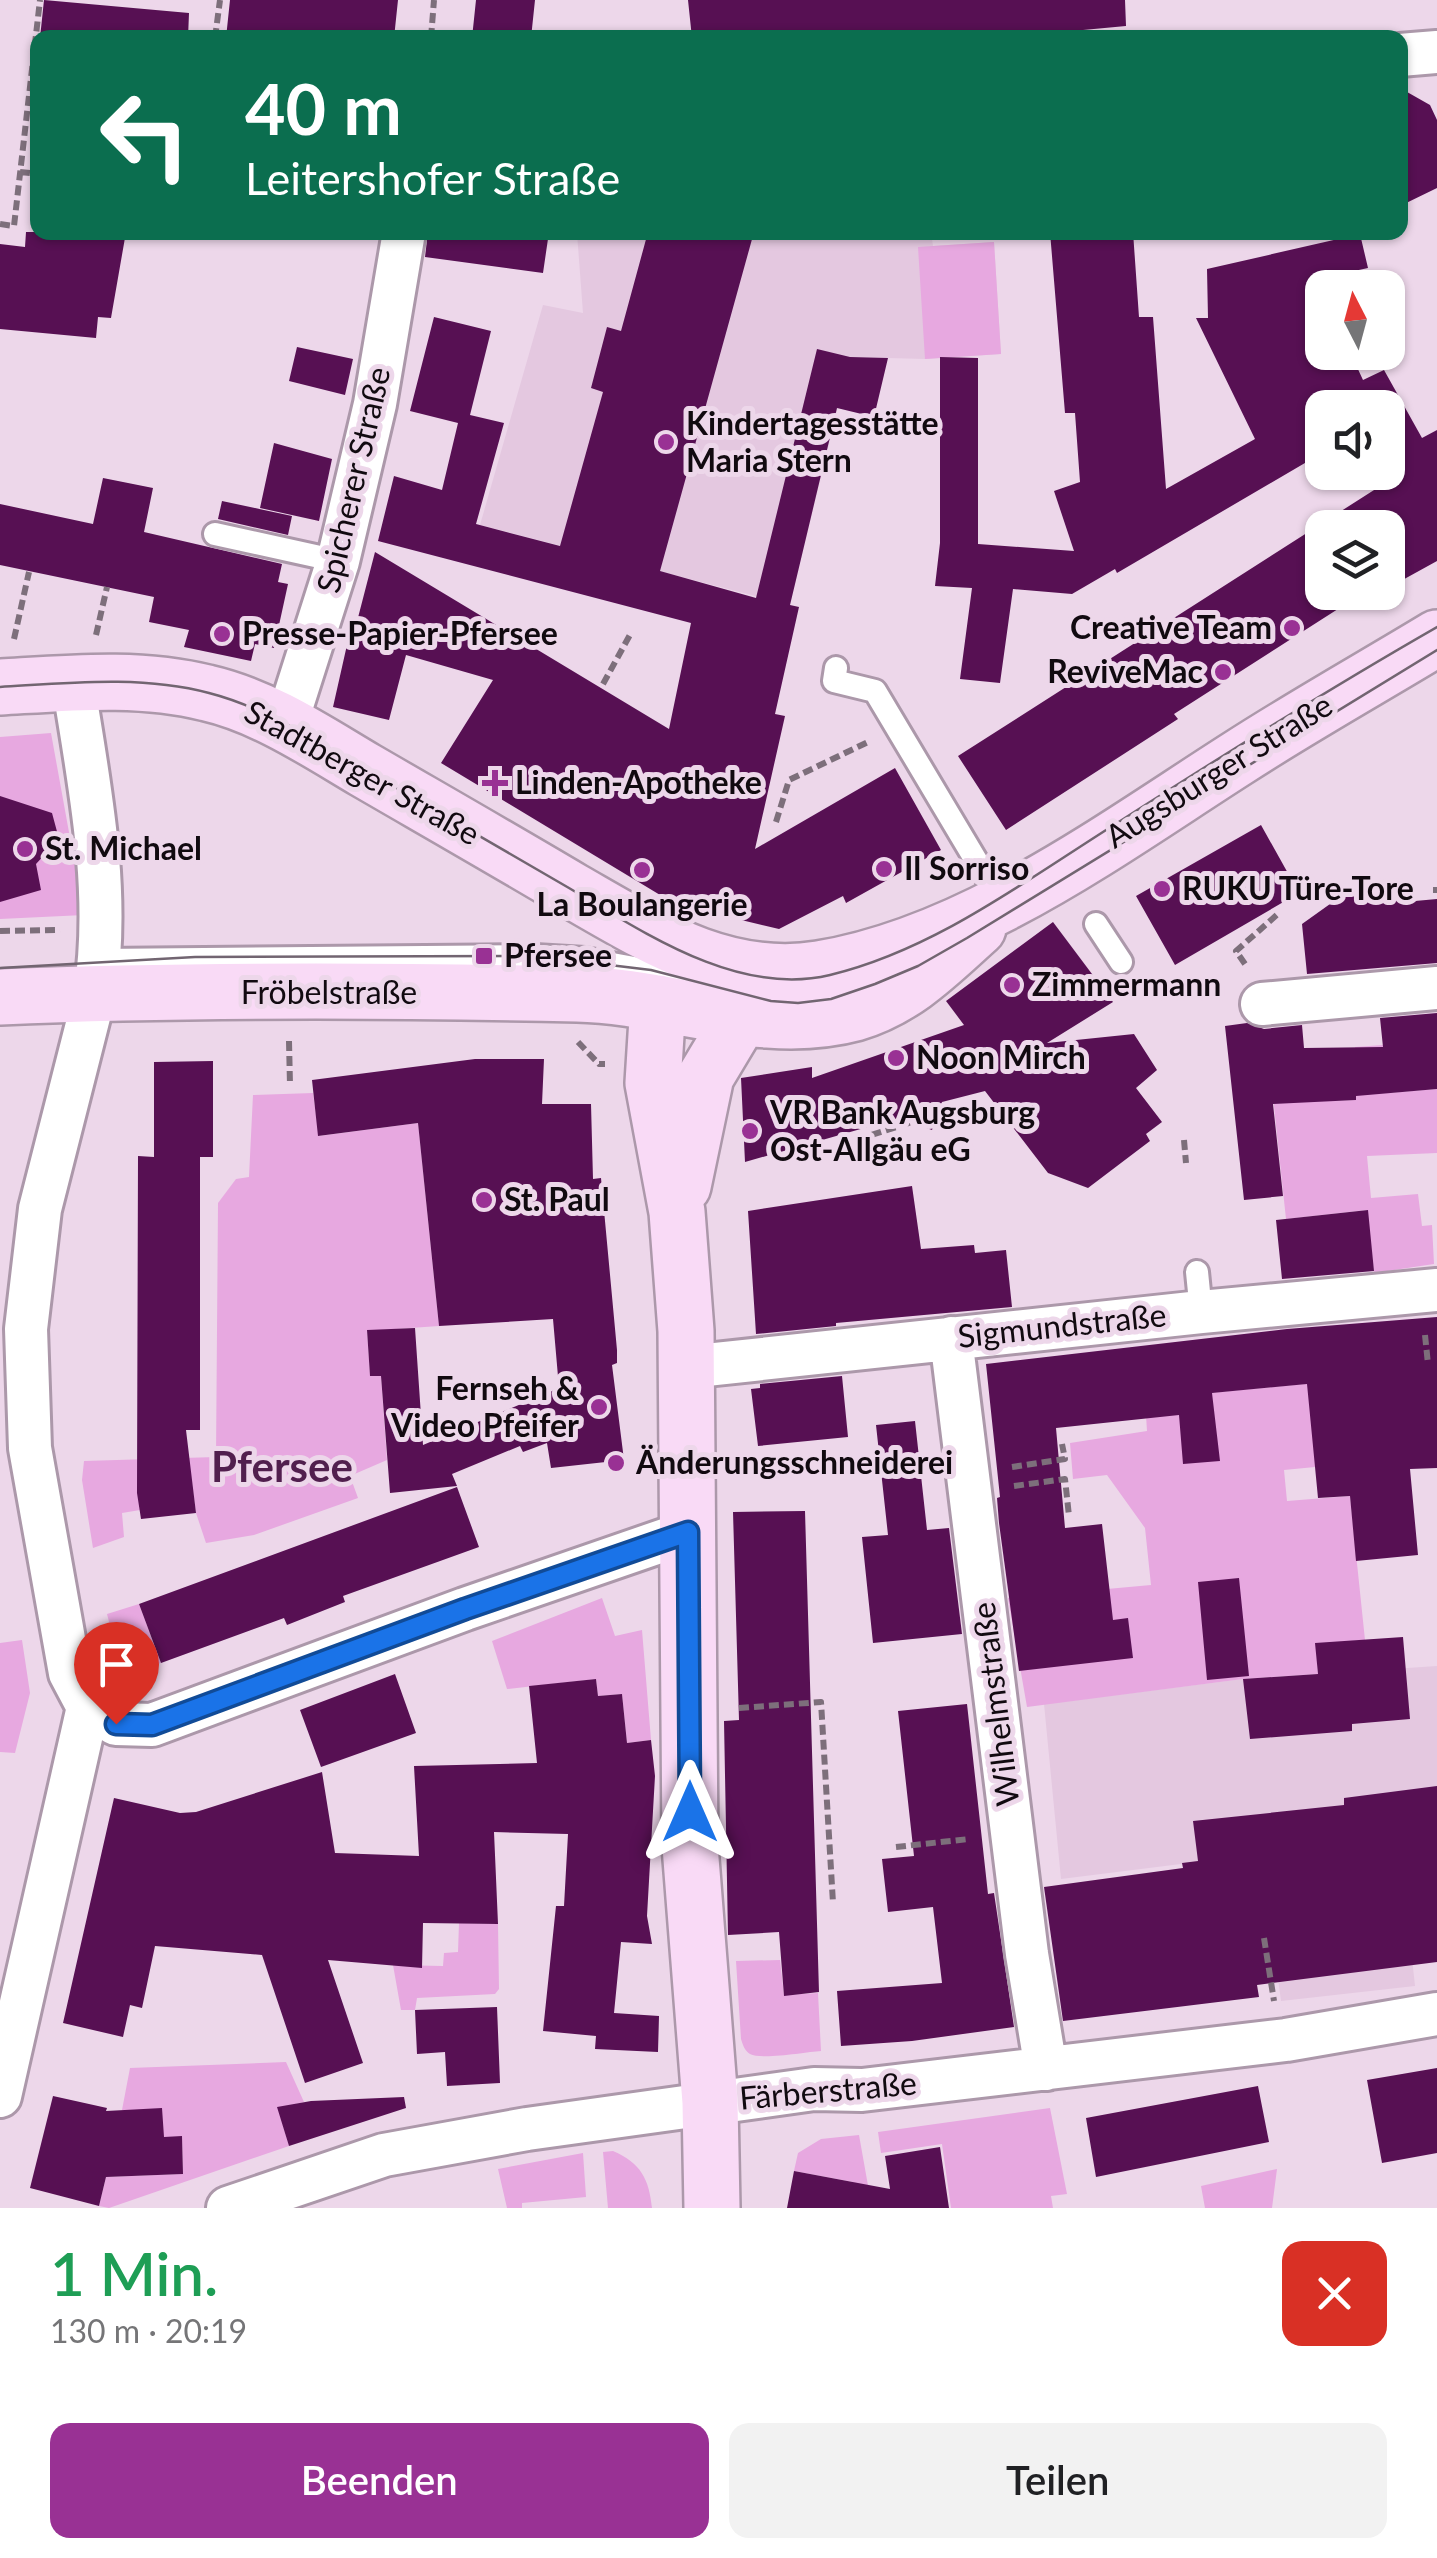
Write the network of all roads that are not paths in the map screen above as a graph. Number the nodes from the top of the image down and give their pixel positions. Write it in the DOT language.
graph roads {
  1 [pos="1437,52"];
  2 [pos="1408,54"];
  3 [pos="403,240"];
  4 [pos="216,534"];
  5 [pos="338,561"];
  6 [pos="1437,638"];
  7 [pos="83,665"];
  8 [pos="836,668"];
  9 [pos="5,670"];
  10 [pos="286,724"];
  11 [pos="1003,906"];
  12 [pos="1096,924"];
  13 [pos="99,961"];
  14 [pos="1120,962"];
  15 [pos="679,979"];
  16 [pos="1437,988"];
  17 [pos="0,996"];
  18 [pos="1267,1003"];
  19 [pos="754,1005"];
  20 [pos="677,1212"];
  21 [pos="1437,1290"];
  22 [pos="951,1338"];
  23 [pos="687,1367"];
  24 [pos="688,1532"];
  25 [pos="88,1707"];
  26 [pos="1437,2014"];
  27 [pos="1046,2069"];
  28 [pos="0,2096"];
  29 [pos="710,2102"];
  30 [pos="228,2208"];
  31 [pos="712,2208"];
  1 -- 2 [label="street"];
  3 -- 5 [label="street, Spicherer Straße"];
  4 -- 5 [label="lane"];
  5 -- 10 [label="street, Spicherer Straße"];
  6 -- 11 [label="street, Augsburger Straße"];
  7 -- 9 [label="street, Stadtberger Straße"];
  7 -- 10 [label="street, Stadtberger Straße"];
  7 -- 13 [label="street"];
  8 -- 11 [label="lane"];
  10 -- 15 [label="street, Stadtberger Straße"];
  11 -- 15 [label="street, Augsburger Straße"];
  11 -- 19 [label="street, Augsburger Straße"];
  12 -- 14 [label="lane"];
  13 -- 15 [label="street, Fröbelstraße"];
  13 -- 17 [label="street, Fröbelstraße"];
  13 -- 25 [label="street"];
  15 -- 19 [label="street, Augsburger Straße"];
  15 -- 20 [label="street"];
  16 -- 18 [label="street"];
  19 -- 20 [label="street"];
  20 -- 23 [label="street"];
  21 -- 22 [label="street, Sigmundstraße"];
  22 -- 23 [label="street, Sigmundstraße"];
  22 -- 27 [label="street, Wilhelmstraße"];
  23 -- 24 [label="street"];
  24 -- 25 [label="street"];
  24 -- 29 [label="street"];
  25 -- 28 [label="street"];
  26 -- 27 [label="street, Färberstraße"];
  27 -- 29 [label="street, Färberstraße"];
  29 -- 30 [label="street, Färberstraße"];
  29 -- 31 [label="street"];
}
